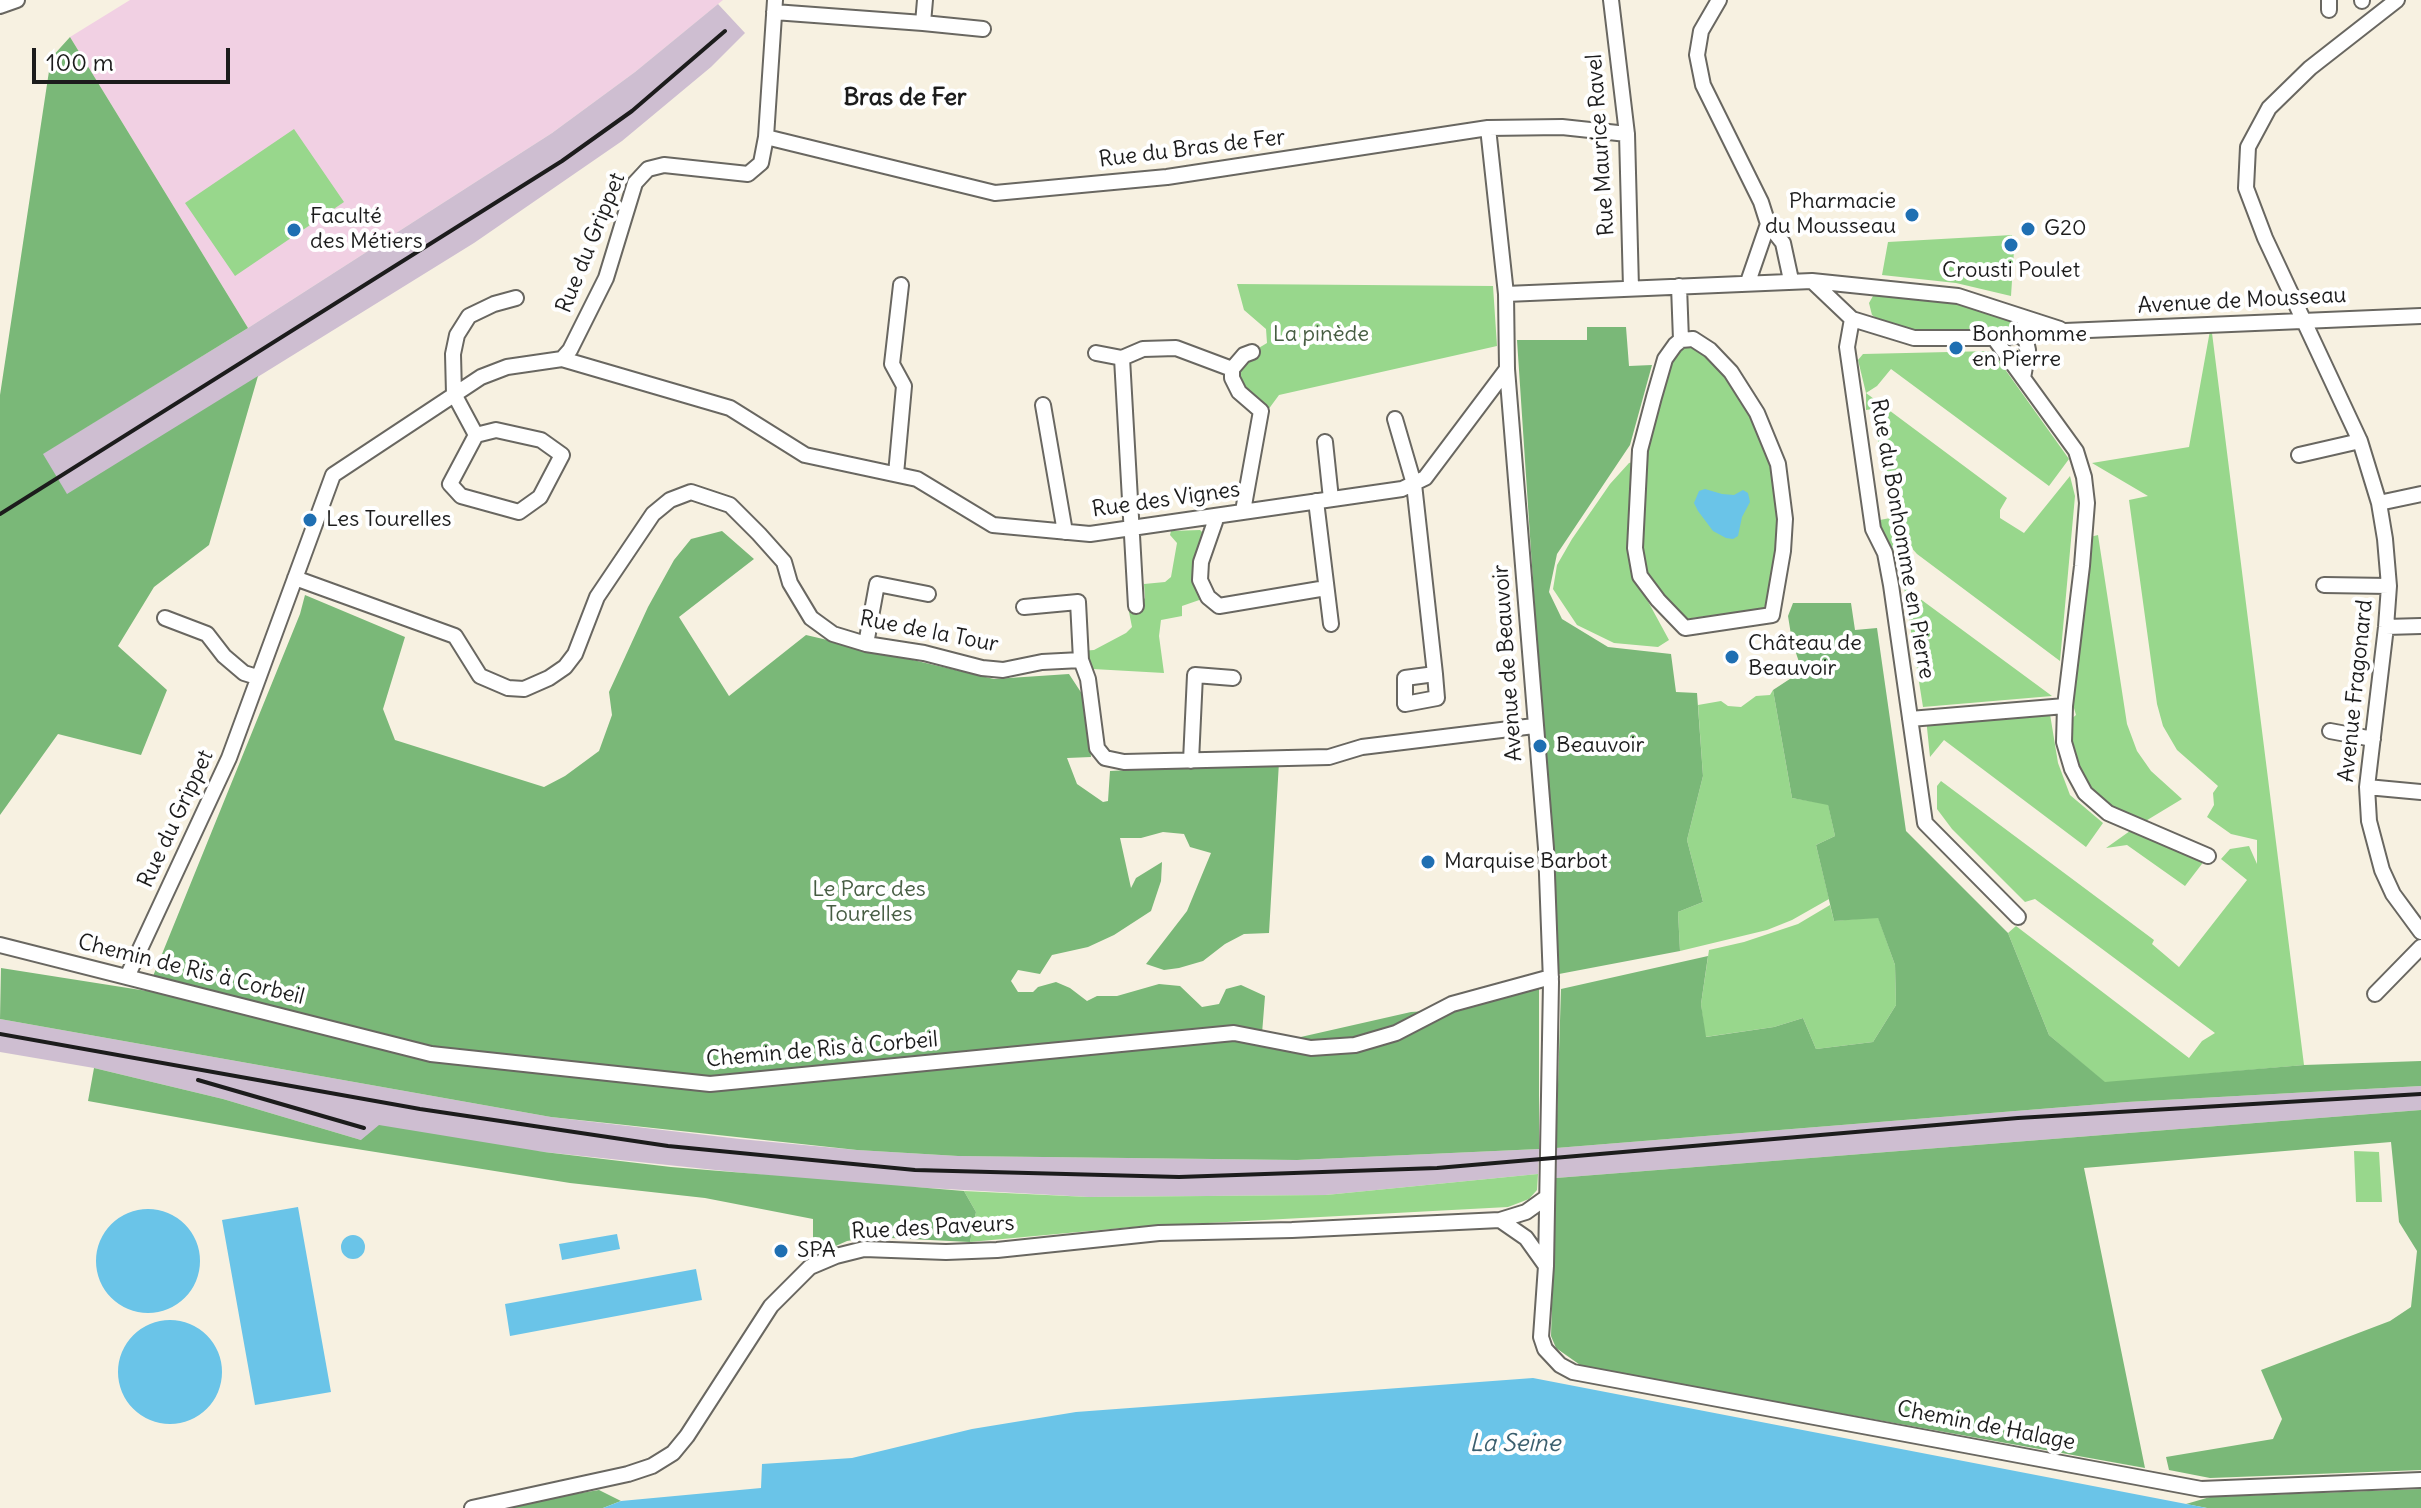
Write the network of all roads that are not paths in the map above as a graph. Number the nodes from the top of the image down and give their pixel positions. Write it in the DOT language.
graph roads {
  1 [pos="17,0"];
  2 [pos="925,0"];
  3 [pos="1611,0"];
  4 [pos="1719,0"];
  5 [pos="2397,0"];
  6 [pos="0,6"];
  7 [pos="775,6"];
  8 [pos="923,23"];
  9 [pos="983,29"];
  10 [pos="1488,128"];
  11 [pos="1627,134"];
  12 [pos="766,137"];
  13 [pos="1768,224"];
  14 [pos="1791,280"];
  15 [pos="1812,281"];
  16 [pos="1748,282"];
  17 [pos="901,285"];
  18 [pos="1679,286"];
  19 [pos="1631,288"];
  20 [pos="1506,294"];
  21 [pos="516,298"];
  22 [pos="2017,315"];
  23 [pos="2421,316"];
  24 [pos="1852,319"];
  25 [pos="2304,321"];
  26 [pos="2065,331"];
  27 [pos="2026,336"];
  28 [pos="1994,338"];
  29 [pos="1681,340"];
  30 [pos="1252,352"];
  31 [pos="1096,353"];
  32 [pos="1122,358"];
  33 [pos="562,359"];
  34 [pos="1232,369"];
  35 [pos="1507,369"];
  36 [pos="2023,378"];
  37 [pos="454,394"];
  38 [pos="1043,405"];
  39 [pos="1395,419"];
  40 [pos="476,435"];
  41 [pos="2360,441"];
  42 [pos="1325,442"];
  43 [pos="2299,455"];
  44 [pos="896,474"];
  45 [pos="1414,484"];
  46 [pos="2421,494"];
  47 [pos="1324,500"];
  48 [pos="2379,503"];
  49 [pos="1243,511"];
  50 [pos="1217,516"];
  51 [pos="1130,527"];
  52 [pos="1065,532"];
  53 [pos="295,578"];
  54 [pos="2324,585"];
  55 [pos="2389,586"];
  56 [pos="1326,588"];
  57 [pos="928,594"];
  58 [pos="1136,606"];
  59 [pos="1024,607"];
  60 [pos="165,618"];
  61 [pos="1331,624"];
  62 [pos="2421,626"];
  63 [pos="2386,627"];
  64 [pos="866,644"];
  65 [pos="1081,660"];
  66 [pos="1435,674"];
  67 [pos="257,677"];
  68 [pos="1233,678"];
  69 [pos="2065,706"];
  70 [pos="1910,719"];
  71 [pos="1534,726"];
  72 [pos="2330,731"];
  73 [pos="2373,739"];
  74 [pos="1191,761"];
  75 [pos="2367,787"];
  76 [pos="2421,792"];
  77 [pos="2208,856"];
  78 [pos="2018,917"];
  79 [pos="2421,932"];
  80 [pos="0,945"];
  81 [pos="2421,947"];
  82 [pos="127,977"];
  83 [pos="1551,977"];
  84 [pos="2375,994"];
  85 [pos="1547,1197"];
  86 [pos="1500,1220"];
  87 [pos="1546,1266"];
  88 [pos="1551,1357"];
  89 [pos="2421,1480"];
  90 [pos="472,1508"];
  1 -- 6 [label="street"];
  2 -- 8 [label="street"];
  3 -- 11 [label="street, Rue Maurice Ravel"];
  4 -- 13 [label="street"];
  5 -- 25 [label="street, Avenue Fragonard"];
  7 -- 8 [label="street"];
  7 -- 12 [label="street"];
  8 -- 9 [label="street"];
  10 -- 11 [label="street, Rue du Bras de Fer"];
  10 -- 12 [label="street, Rue du Bras de Fer"];
  10 -- 20 [label="street, Avenue de Beauvoir"];
  11 -- 19 [label="street, Rue Maurice Ravel"];
  12 -- 33 [label="street, Rue du Grippet"];
  13 -- 14 [label="street"];
  13 -- 16 [label="street"];
  14 -- 15 [label="street, Avenue de Mousseau"];
  14 -- 16 [label="street, Avenue de Mousseau"];
  15 -- 22 [label="street, Avenue de Mousseau"];
  15 -- 24 [label="street, Avenue de Mousseau"];
  16 -- 18 [label="street, Avenue de Mousseau"];
  17 -- 44 [label="street"];
  18 -- 19 [label="street, Avenue de Mousseau"];
  18 -- 29 [label="street"];
  19 -- 20 [label="street, Avenue de Mousseau"];
  20 -- 35 [label="street, Avenue de Beauvoir"];
  21 -- 37 [label="street"];
  22 -- 26 [label="street, Avenue de Mousseau"];
  22 -- 27 [label="street"];
  23 -- 25 [label="street, Avenue de Mousseau"];
  24 -- 28 [label="street, Avenue de Mousseau"];
  24 -- 70 [label="street, Rue du Bonhomme en Pierre"];
  25 -- 26 [label="street, Avenue de Mousseau"];
  25 -- 41 [label="street, Avenue Fragonard"];
  26 -- 27 [label="street, Avenue de Mousseau"];
  27 -- 28 [label="street, Avenue de Mousseau"];
  27 -- 36 [label="street"];
  28 -- 36 [label="street"];
  29 -- 29 [label="street"];
  30 -- 34 [label="street"];
  31 -- 32 [label="street"];
  32 -- 34 [label="street"];
  32 -- 51 [label="street"];
  33 -- 37 [label="street, Rue du Grippet"];
  33 -- 44 [label="street, Rue des Vignes"];
  34 -- 49 [label="street"];
  35 -- 45 [label="street"];
  35 -- 71 [label="street, Avenue de Beauvoir"];
  36 -- 69 [label="street"];
  37 -- 40 [label="street"];
  37 -- 53 [label="street, Rue du Grippet"];
  38 -- 52 [label="street"];
  39 -- 45 [label="street"];
  40 -- 40 [label="street"];
  41 -- 43 [label="street"];
  41 -- 48 [label="street, Avenue Fragonard"];
  42 -- 47 [label="street"];
  44 -- 52 [label="street, Rue des Vignes"];
  45 -- 47 [label="street, Rue des Vignes"];
  45 -- 66 [label="street"];
  46 -- 48 [label="street"];
  47 -- 49 [label="street, Rue des Vignes"];
  47 -- 56 [label="street"];
  48 -- 55 [label="street, Avenue Fragonard"];
  49 -- 50 [label="street, Rue des Vignes"];
  50 -- 51 [label="street, Rue des Vignes"];
  50 -- 56 [label="street"];
  51 -- 52 [label="street, Rue des Vignes"];
  51 -- 58 [label="street"];
  53 -- 64 [label="street, Rue de la Tour"];
  53 -- 67 [label="street, Rue du Grippet"];
  54 -- 55 [label="street, Avenue Fragonard"];
  55 -- 63 [label="street, Avenue Fragonard"];
  56 -- 61 [label="street"];
  57 -- 64 [label="street"];
  59 -- 65 [label="street"];
  60 -- 67 [label="street"];
  62 -- 63 [label="street"];
  63 -- 73 [label="street, Avenue Fragonard"];
  64 -- 65 [label="street, Rue de la Tour"];
  65 -- 74 [label="street"];
  67 -- 82 [label="street, Rue du Grippet"];
  68 -- 74 [label="street"];
  69 -- 70 [label="street"];
  69 -- 77 [label="street"];
  70 -- 78 [label="street, Rue du Bonhomme en Pierre"];
  71 -- 74 [label="street"];
  71 -- 83 [label="street, Avenue de Beauvoir"];
  72 -- 73 [label="street"];
  73 -- 75 [label="street, Avenue Fragonard"];
  75 -- 76 [label="street"];
  75 -- 79 [label="street, Avenue Fragonard"];
  80 -- 82 [label="street, Chemin de Ris à Corbeil"];
  81 -- 84 [label="street"];
  82 -- 83 [label="street, Chemin de Ris à Corbeil"];
  83 -- 85 [label="street, Avenue de Beauvoir"];
  85 -- 86 [label="street"];
  85 -- 87 [label="street, Avenue de Beauvoir"];
  86 -- 87 [label="street"];
  86 -- 90 [label="street, Rue des Paveurs"];
  87 -- 88 [label="street, Avenue de Beauvoir"];
  88 -- 89 [label="street, Chemin de Halage"];
}
